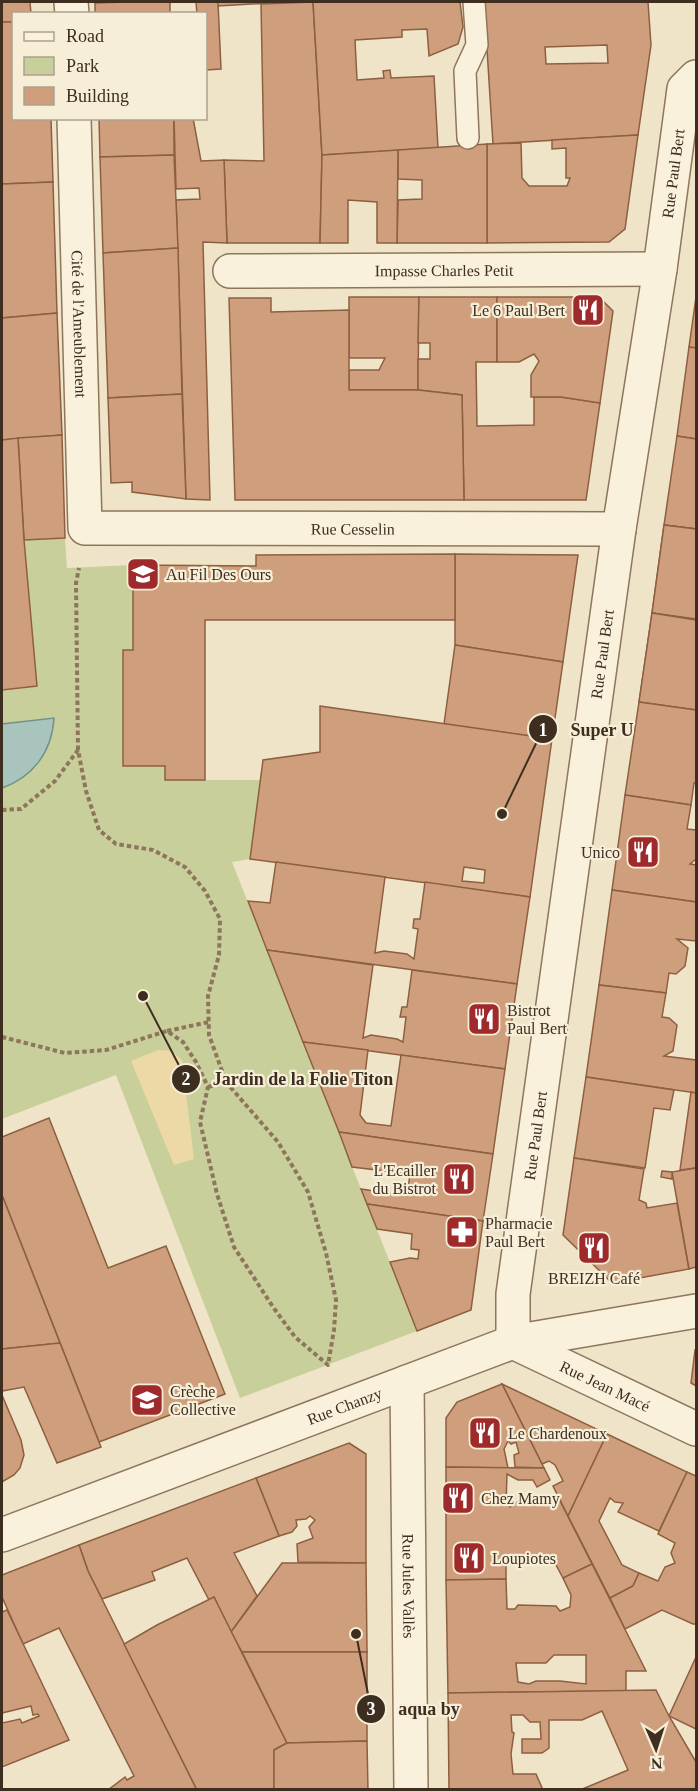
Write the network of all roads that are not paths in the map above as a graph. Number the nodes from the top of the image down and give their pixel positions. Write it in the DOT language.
graph roads {
  1 [pos="474,2"];
  2 [pos="696,77"];
  3 [pos="74,120"];
  4 [pos="468,138"];
  5 [pos="660,269"];
  6 [pos="230,271"];
  7 [pos="86,528"];
  8 [pos="619,529"];
  9 [pos="696,1311"];
  10 [pos="513,1342"];
  11 [pos="407,1382"];
  12 [pos="696,1429"];
  13 [pos="2,1535"];
  14 [pos="411,1790"];
  1 -- 4 [label="lane"];
  2 -- 5 [label="street, Rue Paul Bert"];
  3 -- 7 [label="street, Cité de l'Ameublement"];
  5 -- 6 [label="street, Impasse Charles Petit"];
  5 -- 8 [label="street, Rue Paul Bert"];
  7 -- 8 [label="street, Rue Cesselin"];
  8 -- 10 [label="street, Rue Paul Bert"];
  9 -- 10 [label="street, Rue Chanzy"];
  10 -- 11 [label="street, Rue Chanzy"];
  10 -- 12 [label="street, Rue Jean Macé"];
  11 -- 13 [label="street, Rue Chanzy"];
  11 -- 14 [label="street, Rue Jules Vallès"];
}
